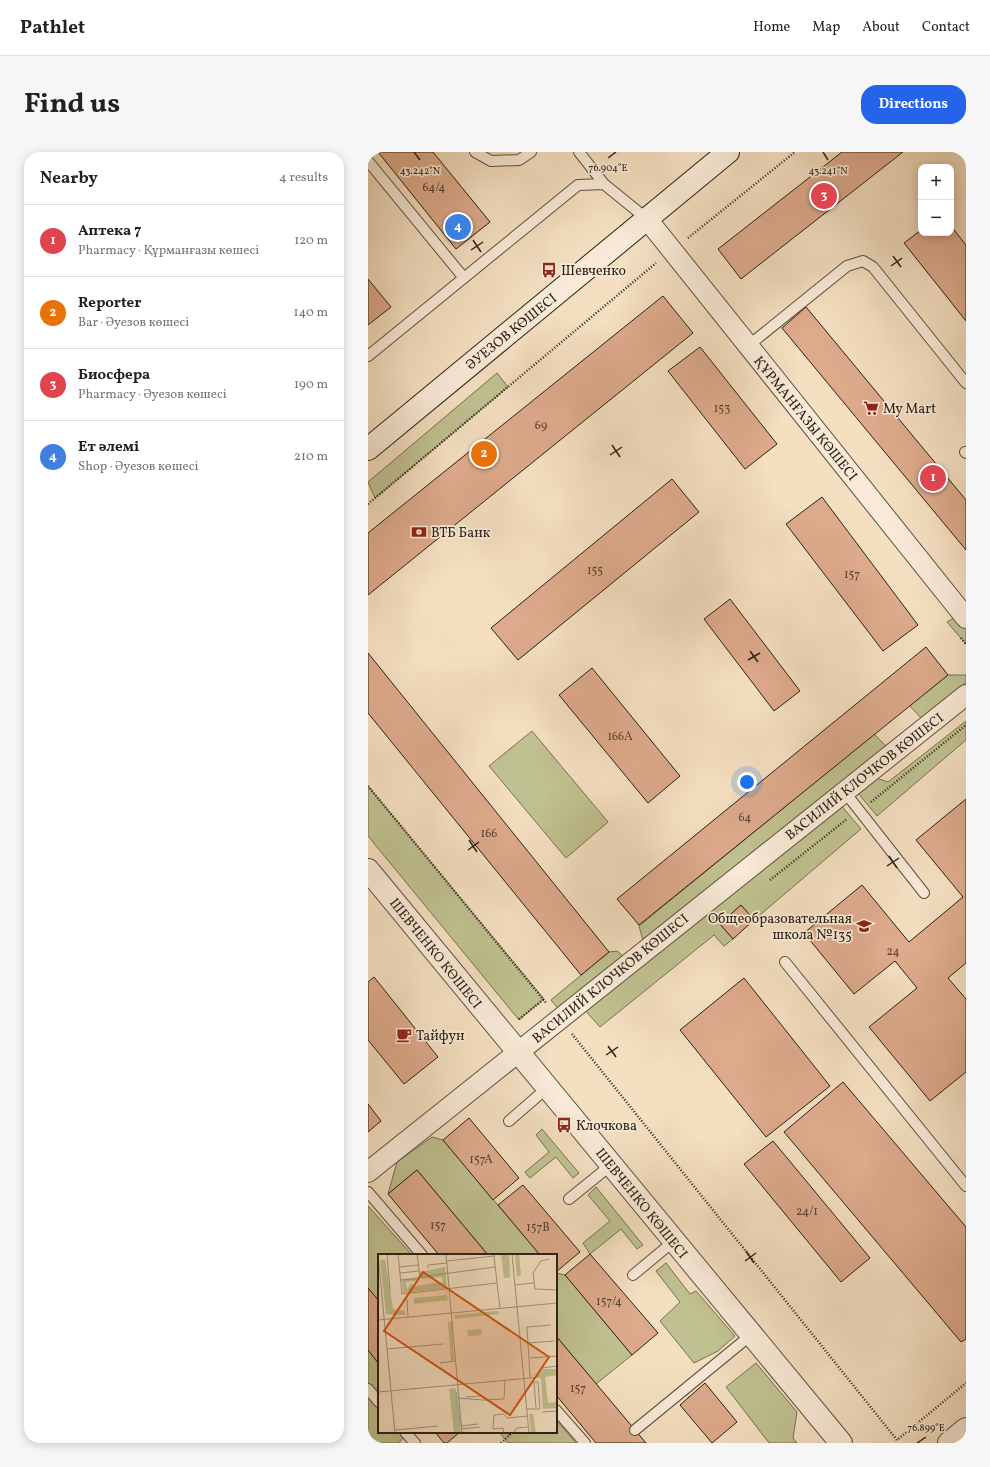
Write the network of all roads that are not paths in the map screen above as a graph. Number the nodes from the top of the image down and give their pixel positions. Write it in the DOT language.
graph roads {
  1 [pos="475,152"];
  2 [pos="531,152"];
  3 [pos="579,152"];
  4 [pos="728,152"];
  5 [pos="368,161"];
  6 [pos="604,184"];
  7 [pos="647,219"];
  8 [pos="464,278"];
  9 [pos="748,346"];
  10 [pos="368,356"];
  11 [pos="966,383"];
  12 [pos="368,448"];
  13 [pos="966,618"];
  14 [pos="966,695"];
  15 [pos="844,791"];
  16 [pos="368,870"];
  17 [pos="924,893"];
  18 [pos="785,962"];
  19 [pos="518,1052"];
  20 [pos="547,1088"];
  21 [pos="509,1121"];
  22 [pos="611,1165"];
  23 [pos="368,1172"];
  24 [pos="966,1186"];
  25 [pos="368,1192"];
  26 [pos="569,1199"];
  27 [pos="674,1241"];
  28 [pos="421,1254"];
  29 [pos="633,1275"];
  30 [pos="751,1335"];
  31 [pos="368,1389"];
  32 [pos="378,1401"];
  33 [pos="557,1411"];
  34 [pos="966,1429"];
  35 [pos="635,1430"];
  36 [pos="406,1433"];
  37 [pos="415,1443"];
  38 [pos="585,1443"];
  39 [pos="840,1443"];
  40 [pos="949,1443"];
  1 -- 2 [label="lane"];
  3 -- 6 [label="lane"];
  4 -- 7 [label="street, ӘУЕЗОВ КӨШЕСІ"];
  5 -- 8 [label="lane"];
  6 -- 7 [label="lane"];
  6 -- 8 [label="lane"];
  7 -- 9 [label="street, ҚҰРМАНҒАЗЫ КӨШЕСІ"];
  7 -- 12 [label="street, ӘУЕЗОВ КӨШЕСІ"];
  8 -- 10 [label="lane"];
  9 -- 11 [label="lane"];
  9 -- 13 [label="street, ҚҰРМАНҒАЗЫ КӨШЕСІ"];
  14 -- 15 [label="street, ВАСИЛИЙ КЛОЧКОВ КӨШЕСІ"];
  15 -- 17 [label="lane"];
  15 -- 19 [label="street, ВАСИЛИЙ КЛОЧКОВ КӨШЕСІ"];
  16 -- 19 [label="street, ШЕВЧЕНКО КӨШЕСІ"];
  18 -- 24 [label="lane"];
  19 -- 20 [label="street, ШЕВЧЕНКО КӨШЕСІ"];
  19 -- 23 [label="street, ВАСИЛИЙ КЛОЧКОВ КӨШЕСІ"];
  20 -- 21 [label="lane"];
  20 -- 22 [label="street, ШЕВЧЕНКО КӨШЕСІ"];
  22 -- 26 [label="lane"];
  22 -- 27 [label="street, ШЕВЧЕНКО КӨШЕСІ"];
  25 -- 28 [label="lane"];
  27 -- 29 [label="lane"];
  27 -- 30 [label="street, ШЕВЧЕНКО КӨШЕСІ"];
  30 -- 35 [label="lane"];
  30 -- 39 [label="street, ШЕВЧЕНКО КӨШЕСІ"];
  31 -- 32 [label="lane"];
  33 -- 38 [label="lane"];
  34 -- 40 [label="street"];
  36 -- 37 [label="lane"];
}
